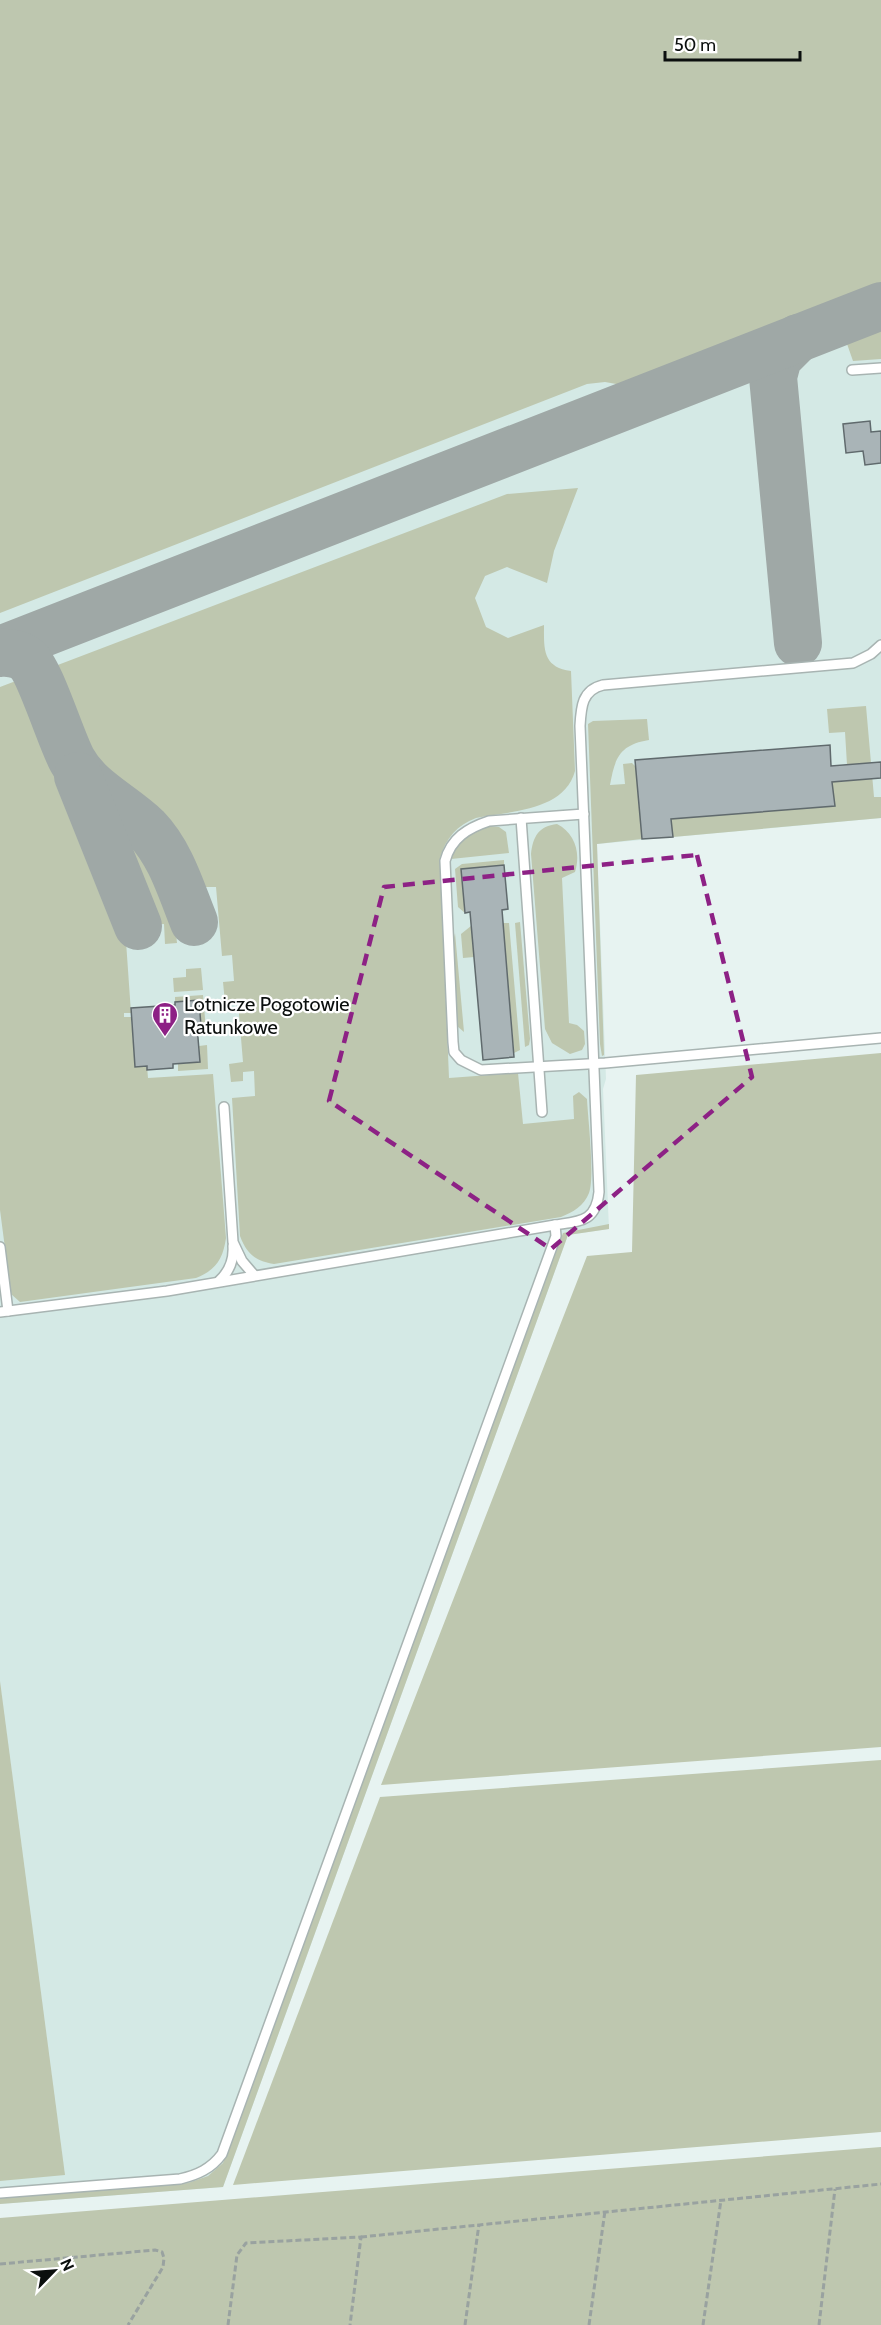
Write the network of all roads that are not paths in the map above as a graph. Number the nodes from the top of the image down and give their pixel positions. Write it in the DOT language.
graph roads {
  1 [pos="881,368"];
  2 [pos="852,370"];
  3 [pos="881,645"];
  4 [pos="584,814"];
  5 [pos="521,818"];
  6 [pos="881,1038"];
  7 [pos="594,1064"];
  8 [pos="540,1068"];
  9 [pos="224,1107"];
  10 [pos="542,1112"];
  11 [pos="555,1225"];
  12 [pos="232,1242"];
  13 [pos="0,1247"];
  14 [pos="254,1275"];
  15 [pos="219,1281"];
  16 [pos="4,1311"];
  17 [pos="0,2193"];
  1 -- 2 [label="lane"];
  3 -- 4 [label="lane"];
  4 -- 5 [label="lane"];
  4 -- 7 [label="lane"];
  5 -- 8 [label="lane"];
  5 -- 8 [label="lane"];
  6 -- 7 [label="lane"];
  7 -- 8 [label="lane"];
  7 -- 11 [label="lane"];
  8 -- 10 [label="lane"];
  9 -- 12 [label="lane"];
  11 -- 14 [label="lane"];
  11 -- 17 [label="lane"];
  12 -- 14 [label="lane"];
  12 -- 15 [label="lane"];
  13 -- 16 [label="lane"];
  14 -- 15 [label="lane"];
  15 -- 16 [label="lane"];
}
